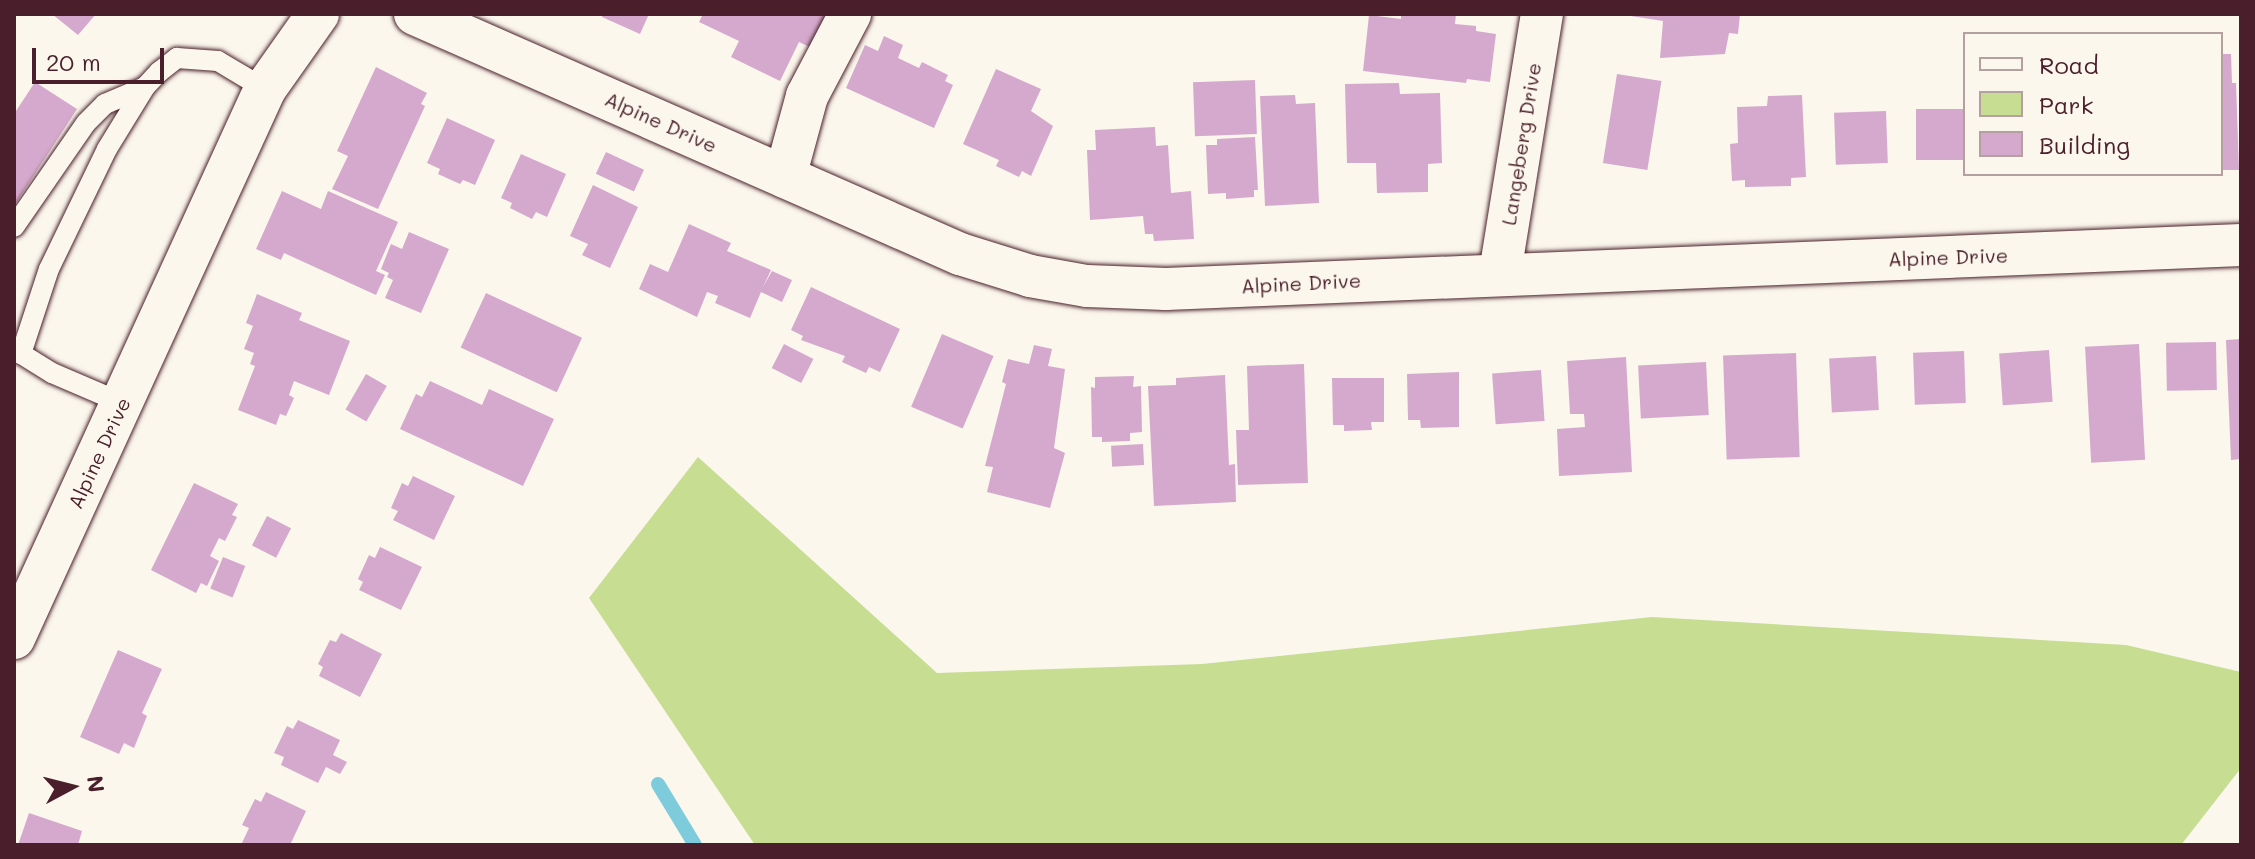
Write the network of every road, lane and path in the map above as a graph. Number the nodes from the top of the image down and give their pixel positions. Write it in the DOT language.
graph roads {
  1 [pos="318,14"];
  2 [pos="415,14"];
  3 [pos="850,14"];
  4 [pos="1542,14"];
  5 [pos="145,87"];
  6 [pos="265,89"];
  7 [pos="785,177"];
  8 [pos="14,227"];
  9 [pos="2241,245"];
  10 [pos="1500,273"];
  11 [pos="18,362"];
  12 [pos="122,403"];
  13 [pos="15,631"];
  1 -- 6 [label="street, Alpine Drive"];
  2 -- 7 [label="street, Alpine Drive"];
  3 -- 7 [label="street"];
  4 -- 10 [label="street, Langeberg Drive"];
  5 -- 6 [label="lane"];
  5 -- 8 [label="lane"];
  5 -- 11 [label="lane"];
  6 -- 12 [label="street, Alpine Drive"];
  7 -- 10 [label="street, Alpine Drive"];
  9 -- 10 [label="street, Alpine Drive"];
  11 -- 12 [label="lane"];
  12 -- 13 [label="street, Alpine Drive"];
}
